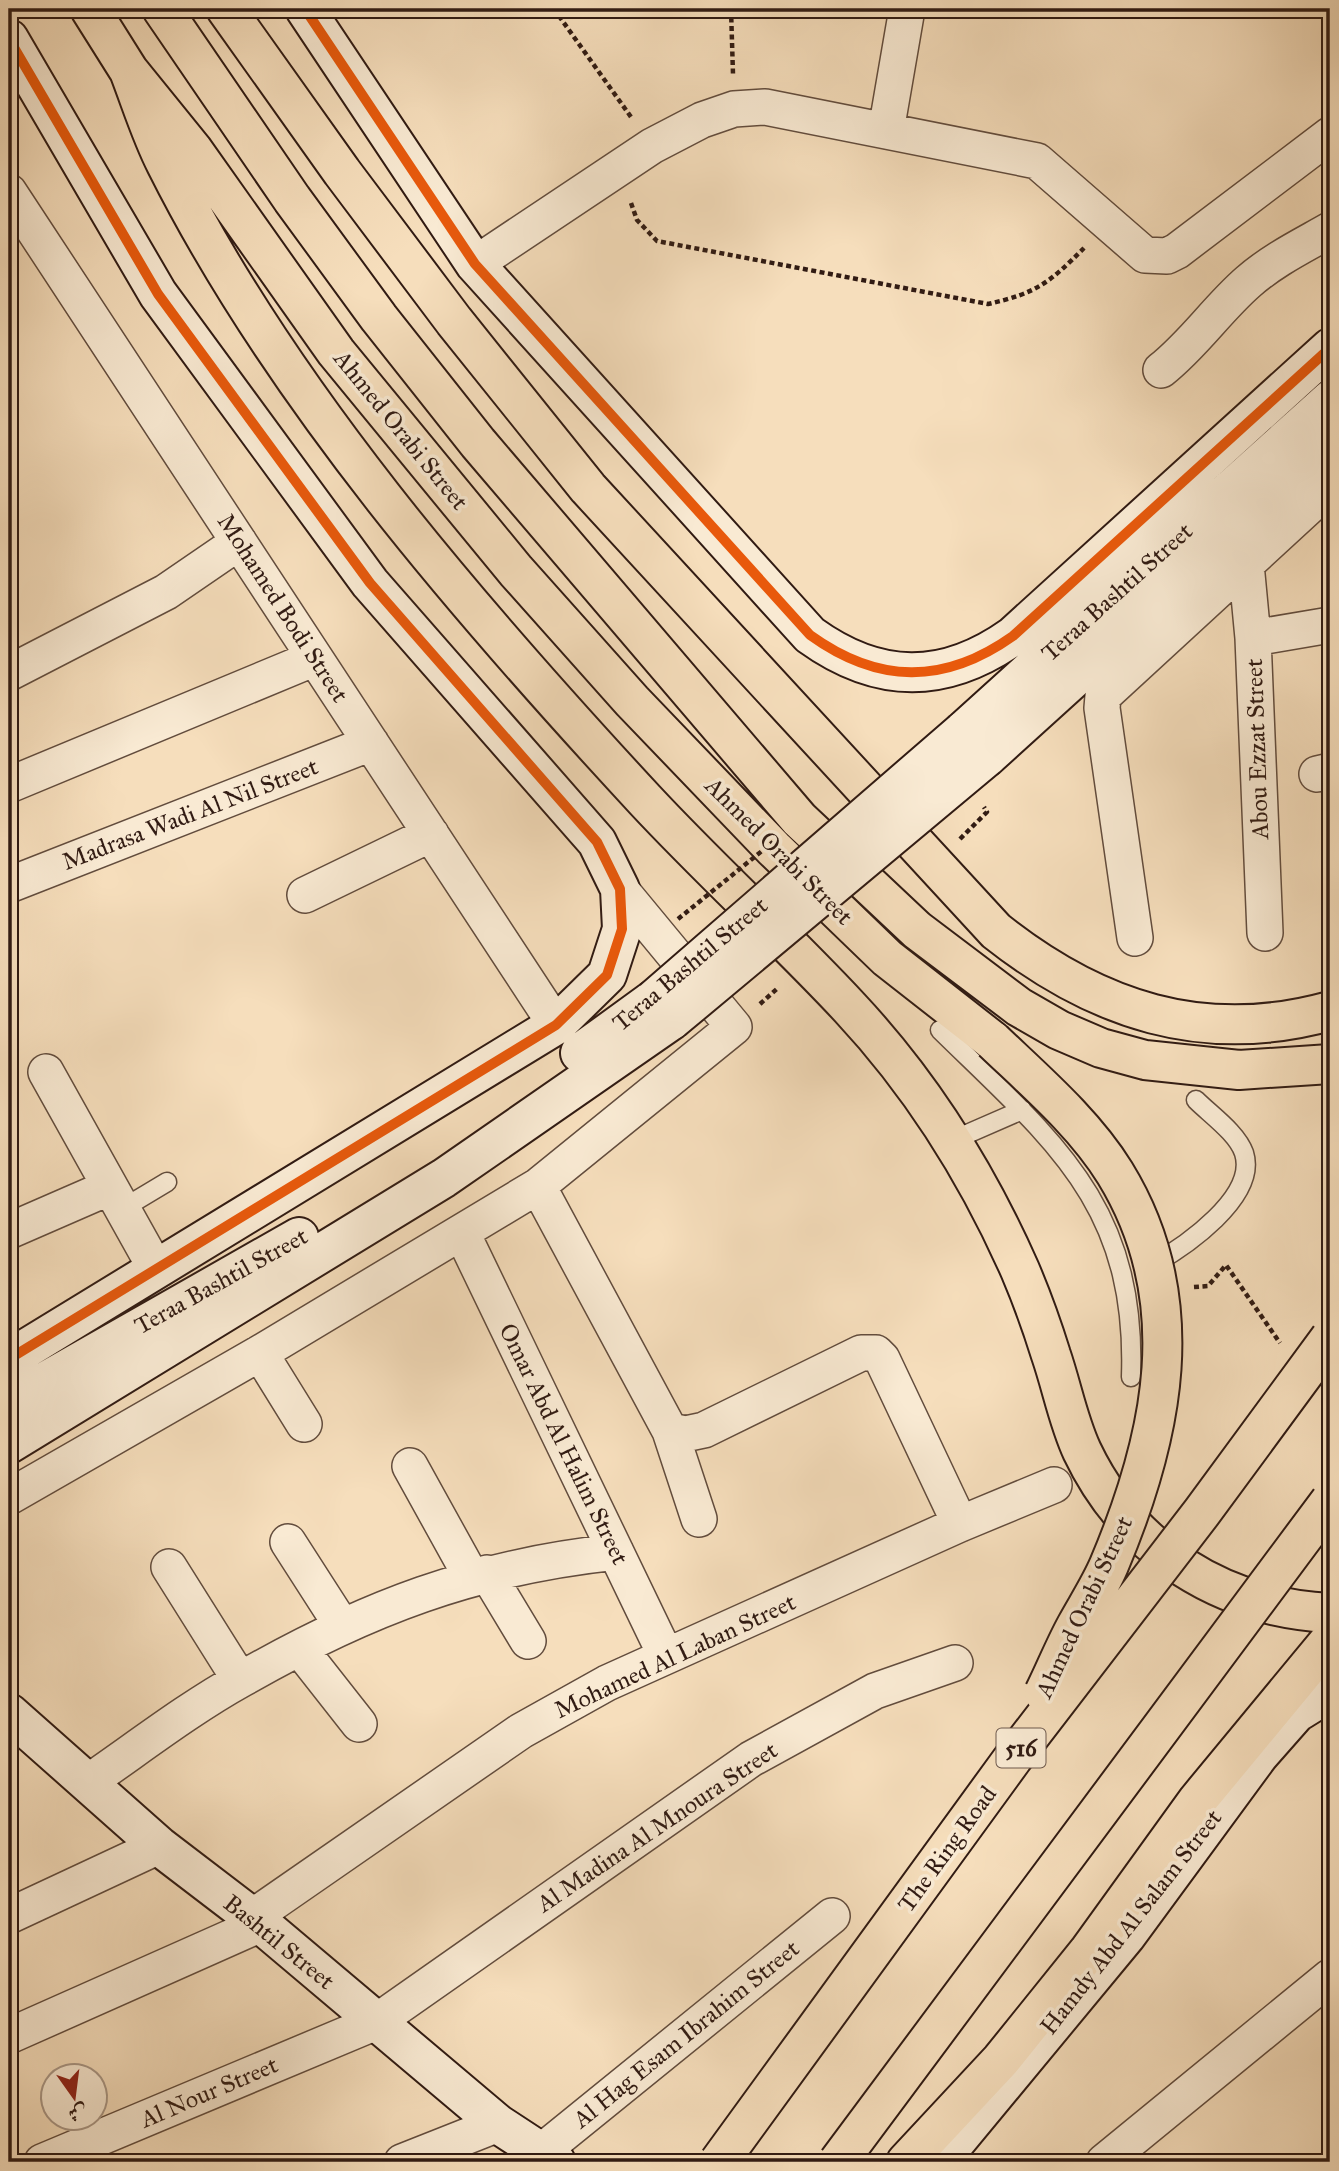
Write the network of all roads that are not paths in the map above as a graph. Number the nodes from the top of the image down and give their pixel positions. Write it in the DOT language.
graph roads {
  1 [pos="90,9"];
  2 [pos="162,9"];
  3 [pos="226,9"];
  4 [pos="305,9"];
  5 [pos="907,9"];
  6 [pos="9,39"];
  7 [pos="129,71"];
  8 [pos="886,131"];
  9 [pos="1330,135"];
  10 [pos="9,192"];
  11 [pos="1330,230"];
  12 [pos="475,264"];
  13 [pos="1330,348"];
  14 [pos="1161,370"];
  15 [pos="1330,400"];
  16 [pos="1330,446"];
  17 [pos="1330,487"];
  18 [pos="239,542"];
  19 [pos="1246,564"];
  20 [pos="1330,625"];
  21 [pos="1252,638"];
  22 [pos="316,658"];
  23 [pos="9,673"];
  24 [pos="371,743"];
  25 [pos="975,744"];
  26 [pos="9,785"];
  27 [pos="430,834"];
  28 [pos="9,885"];
  29 [pos="620,889"];
  30 [pos="304,895"];
  31 [pos="1265,933"];
  32 [pos="1136,938"];
  33 [pos="663,1010"];
  34 [pos="1330,1011"];
  35 [pos="556,1025"];
  36 [pos="940,1030"];
  37 [pos="1330,1064"];
  38 [pos="46,1072"];
  39 [pos="1196,1100"];
  40 [pos="1022,1110"];
  41 [pos="951,1141"];
  42 [pos="167,1182"];
  43 [pos="538,1186"];
  44 [pos="116,1198"];
  45 [pos="9,1231"];
  46 [pos="462,1233"];
  47 [pos="156,1269"];
  48 [pos="1123,1279"];
  49 [pos="1330,1338"];
  50 [pos="260,1353"];
  51 [pos="9,1359"];
  52 [pos="1131,1377"];
  53 [pos="9,1402"];
  54 [pos="304,1424"];
  55 [pos="670,1431"];
  56 [pos="9,1444"];
  57 [pos="410,1465"];
  58 [pos="1054,1485"];
  59 [pos="9,1497"];
  60 [pos="1330,1501"];
  61 [pos="699,1519"];
  62 [pos="960,1524"];
  63 [pos="288,1542"];
  64 [pos="617,1552"];
  65 [pos="169,1567"];
  66 [pos="480,1575"];
  67 [pos="1330,1613"];
  68 [pos="342,1626"];
  69 [pos="1330,1640"];
  70 [pos="528,1641"];
  71 [pos="300,1649"];
  72 [pos="666,1657"];
  73 [pos="955,1663"];
  74 [pos="240,1679"];
  75 [pos="1330,1692"];
  76 [pos="9,1713"];
  77 [pos="359,1724"];
  78 [pos="1013,1758"];
  79 [pos="87,1783"];
  80 [pos="159,1846"];
  81 [pos="9,1916"];
  82 [pos="832,1916"];
  83 [pos="256,1921"];
  84 [pos="1330,1977"];
  85 [pos="376,2022"];
  86 [pos="9,2036"];
  87 [pos="498,2123"];
  88 [pos="549,2157"];
  89 [pos="42,2162"];
  90 [pos="402,2162"];
  91 [pos="719,2162"];
  92 [pos="838,2162"];
  93 [pos="906,2162"];
  94 [pos="939,2162"];
  95 [pos="1104,2162"];
  1 -- 7 [label="highway, Ahmed Orabi Street"];
  2 -- 37 [label="highway, Ahmed Orabi Street"];
  3 -- 34 [label="highway"];
  4 -- 12 [label="street"];
  5 -- 8 [label="street"];
  6 -- 29 [label="street"];
  7 -- 41 [label="highway"];
  7 -- 78 [label="highway, Ahmed Orabi Street, bridge"];
  8 -- 9 [label="street"];
  8 -- 12 [label="street"];
  10 -- 18 [label="street, Mohamed Bodi Street"];
  11 -- 14 [label="street"];
  12 -- 13 [label="street"];
  15 -- 25 [label="street, Teraa Bashtil Street"];
  16 -- 25 [label="street, Teraa Bashtil Street"];
  17 -- 19 [label="street"];
  18 -- 22 [label="street, Mohamed Bodi Street"];
  18 -- 23 [label="street"];
  19 -- 21 [label="street, Abou Ezzat Street"];
  19 -- 32 [label="street"];
  20 -- 21 [label="street"];
  21 -- 31 [label="street, Abou Ezzat Street"];
  22 -- 24 [label="street, Mohamed Bodi Street"];
  22 -- 26 [label="street"];
  24 -- 27 [label="street, Mohamed Bodi Street"];
  24 -- 28 [label="street, Madrasa Wadi Al Nil Street"];
  25 -- 33 [label="street, Teraa Bashtil Street, bridge"];
  27 -- 30 [label="street"];
  27 -- 35 [label="street, Mohamed Bodi Street"];
  29 -- 35 [label="street"];
  29 -- 43 [label="street"];
  33 -- 53 [label="street, Teraa Bashtil Street"];
  33 -- 56 [label="street, Teraa Bashtil Street"];
  35 -- 47 [label="street"];
  36 -- 40 [label="lane"];
  38 -- 44 [label="street"];
  39 -- 48 [label="lane"];
  40 -- 41 [label="lane"];
  40 -- 48 [label="lane"];
  41 -- 67 [label="highway"];
  42 -- 44 [label="lane"];
  43 -- 46 [label="street"];
  43 -- 55 [label="street"];
  44 -- 45 [label="street"];
  44 -- 47 [label="street"];
  46 -- 50 [label="street"];
  46 -- 64 [label="street, Omar Abd Al Halim Street"];
  47 -- 51 [label="street"];
  48 -- 52 [label="lane"];
  49 -- 78 [label="highway, The Ring Road / 516, bridge"];
  50 -- 54 [label="street"];
  50 -- 59 [label="street"];
  55 -- 61 [label="street"];
  55 -- 62 [label="street"];
  57 -- 66 [label="street"];
  58 -- 62 [label="street, Mohamed Al Laban Street"];
  60 -- 92 [label="highway, bridge"];
  62 -- 72 [label="street, Mohamed Al Laban Street"];
  63 -- 68 [label="street"];
  64 -- 66 [label="street"];
  64 -- 72 [label="street, Omar Abd Al Halim Street"];
  65 -- 74 [label="street"];
  66 -- 68 [label="street"];
  66 -- 70 [label="street"];
  68 -- 71 [label="street"];
  69 -- 93 [label="highway"];
  71 -- 74 [label="street"];
  71 -- 77 [label="street"];
  72 -- 83 [label="street, Mohamed Al Laban Street"];
  73 -- 85 [label="street, Al Madina Al Mnoura Street"];
  74 -- 79 [label="street"];
  75 -- 94 [label="street, Hamdy Abd Al Salam Street"];
  76 -- 79 [label="street, Bashtil Street"];
  78 -- 91 [label="highway, The Ring Road / 516, bridge"];
  79 -- 80 [label="street, Bashtil Street"];
  80 -- 81 [label="street"];
  80 -- 83 [label="street, Bashtil Street"];
  82 -- 88 [label="street, Al Hag Esam Ibrahim Street"];
  83 -- 85 [label="street, Bashtil Street"];
  83 -- 86 [label="street, Mohamed Al Laban Street"];
  84 -- 95 [label="street"];
  85 -- 87 [label="street, Bashtil Street"];
  85 -- 89 [label="street, Al Nour Street"];
  87 -- 88 [label="street, Bashtil Street"];
  87 -- 90 [label="street"];
}
